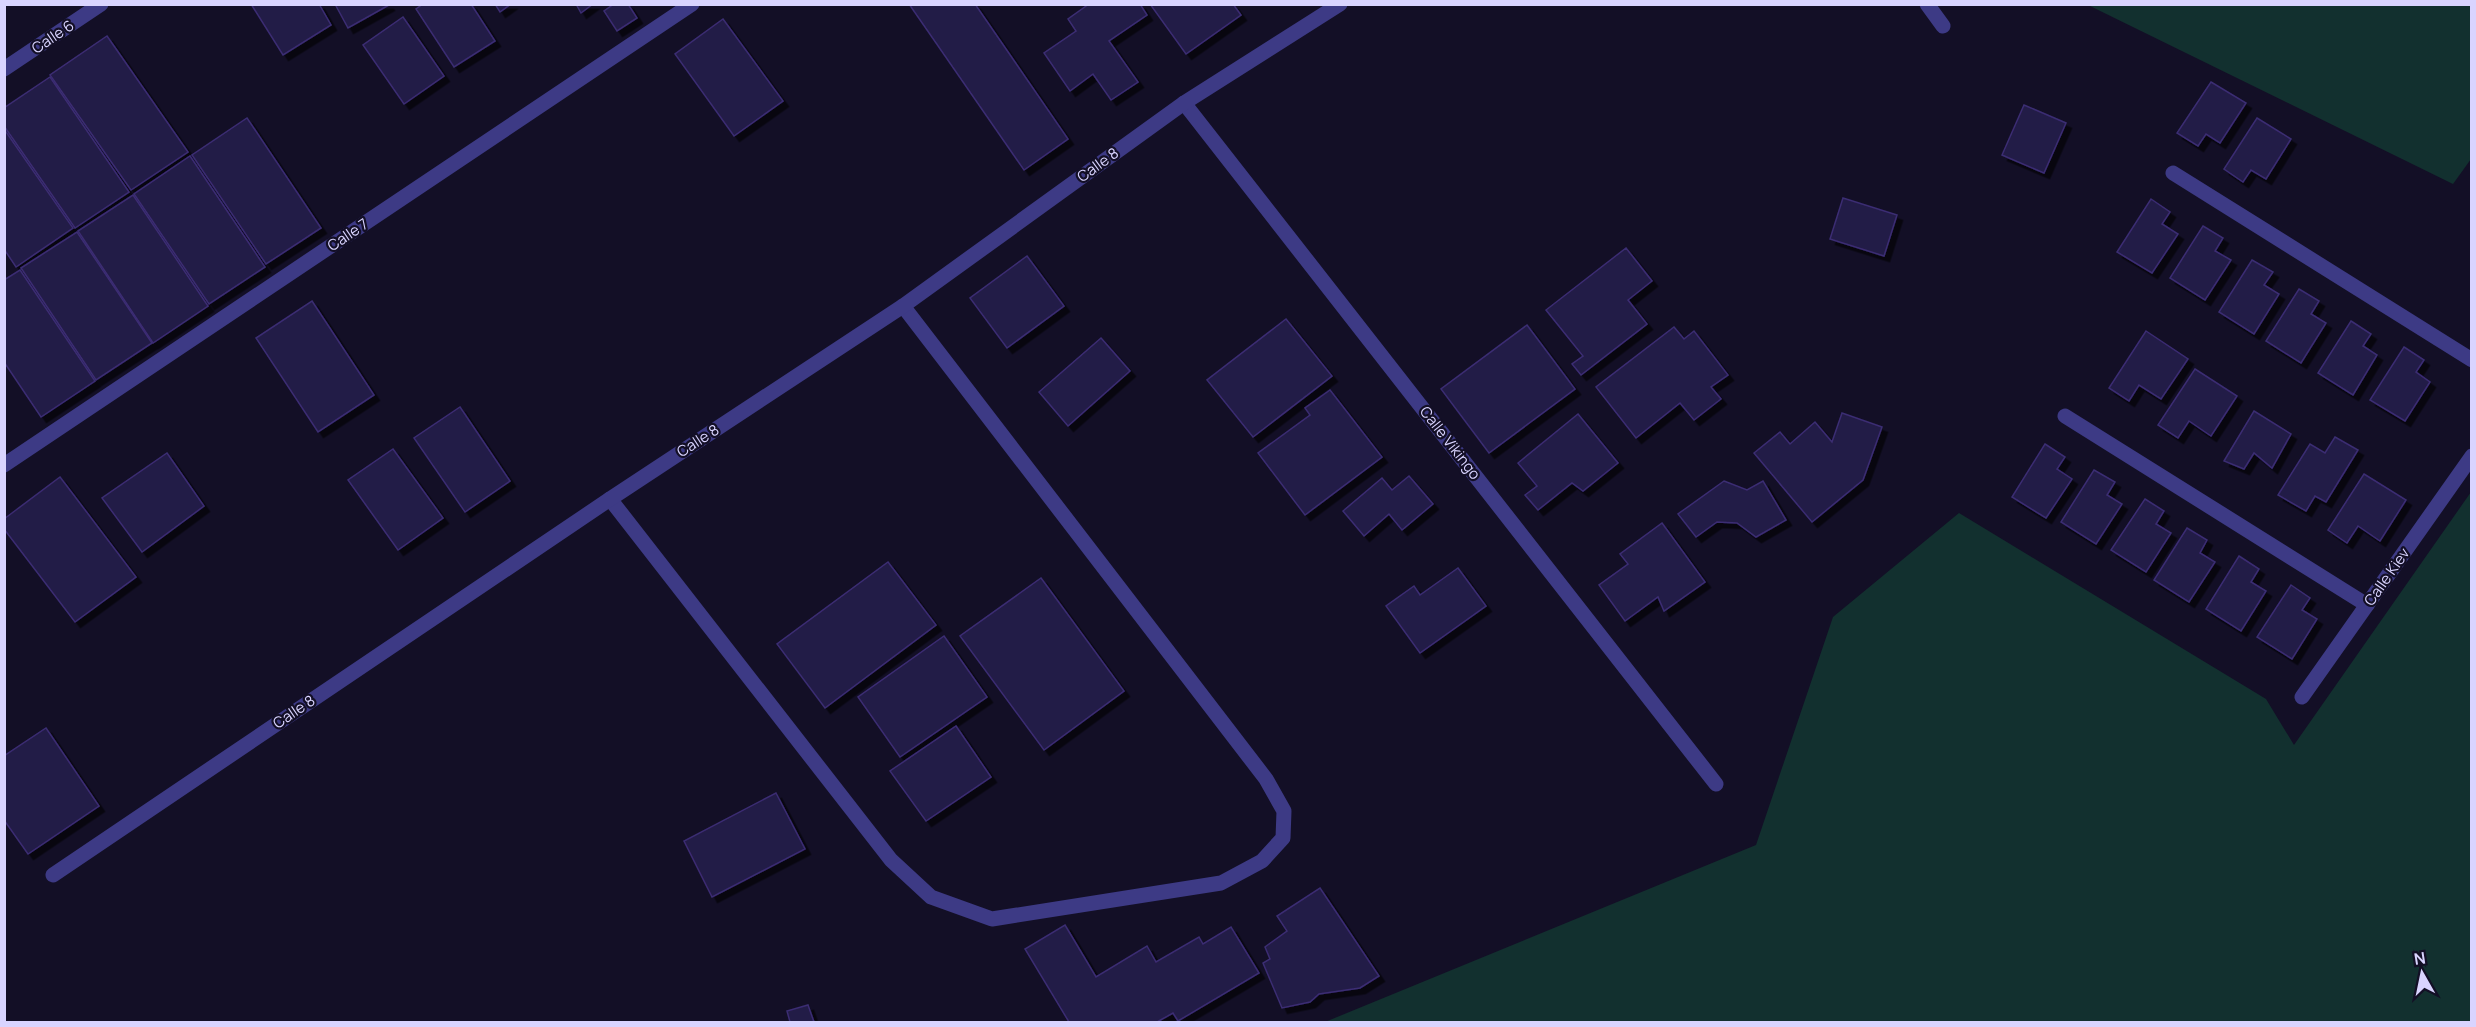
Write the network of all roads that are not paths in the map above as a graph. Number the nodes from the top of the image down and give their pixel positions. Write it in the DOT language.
graph roads {
  1 [pos="101,4"];
  2 [pos="692,4"];
  3 [pos="1340,4"];
  4 [pos="1927,4"];
  5 [pos="1944,26"];
  6 [pos="4,69"];
  7 [pos="1184,103"];
  8 [pos="2173,173"];
  9 [pos="903,306"];
  10 [pos="2472,360"];
  11 [pos="2065,416"];
  12 [pos="2472,456"];
  13 [pos="4,465"];
  14 [pos="610,499"];
  15 [pos="2367,605"];
  16 [pos="2302,697"];
  17 [pos="1716,784"];
  18 [pos="53,875"];
  1 -- 6 [label="street, Calle 6"];
  2 -- 13 [label="street, Calle 7"];
  3 -- 7 [label="street, Calle 8"];
  4 -- 5 [label="street"];
  7 -- 9 [label="street, Calle 8"];
  7 -- 17 [label="street, Calle Vikingo"];
  8 -- 10 [label="street"];
  9 -- 14 [label="street, Calle 8"];
  9 -- 14 [label="street"];
  11 -- 15 [label="street"];
  12 -- 15 [label="street, Calle Kiev"];
  14 -- 18 [label="street, Calle 8"];
  15 -- 16 [label="street, Calle Kiev"];
}
